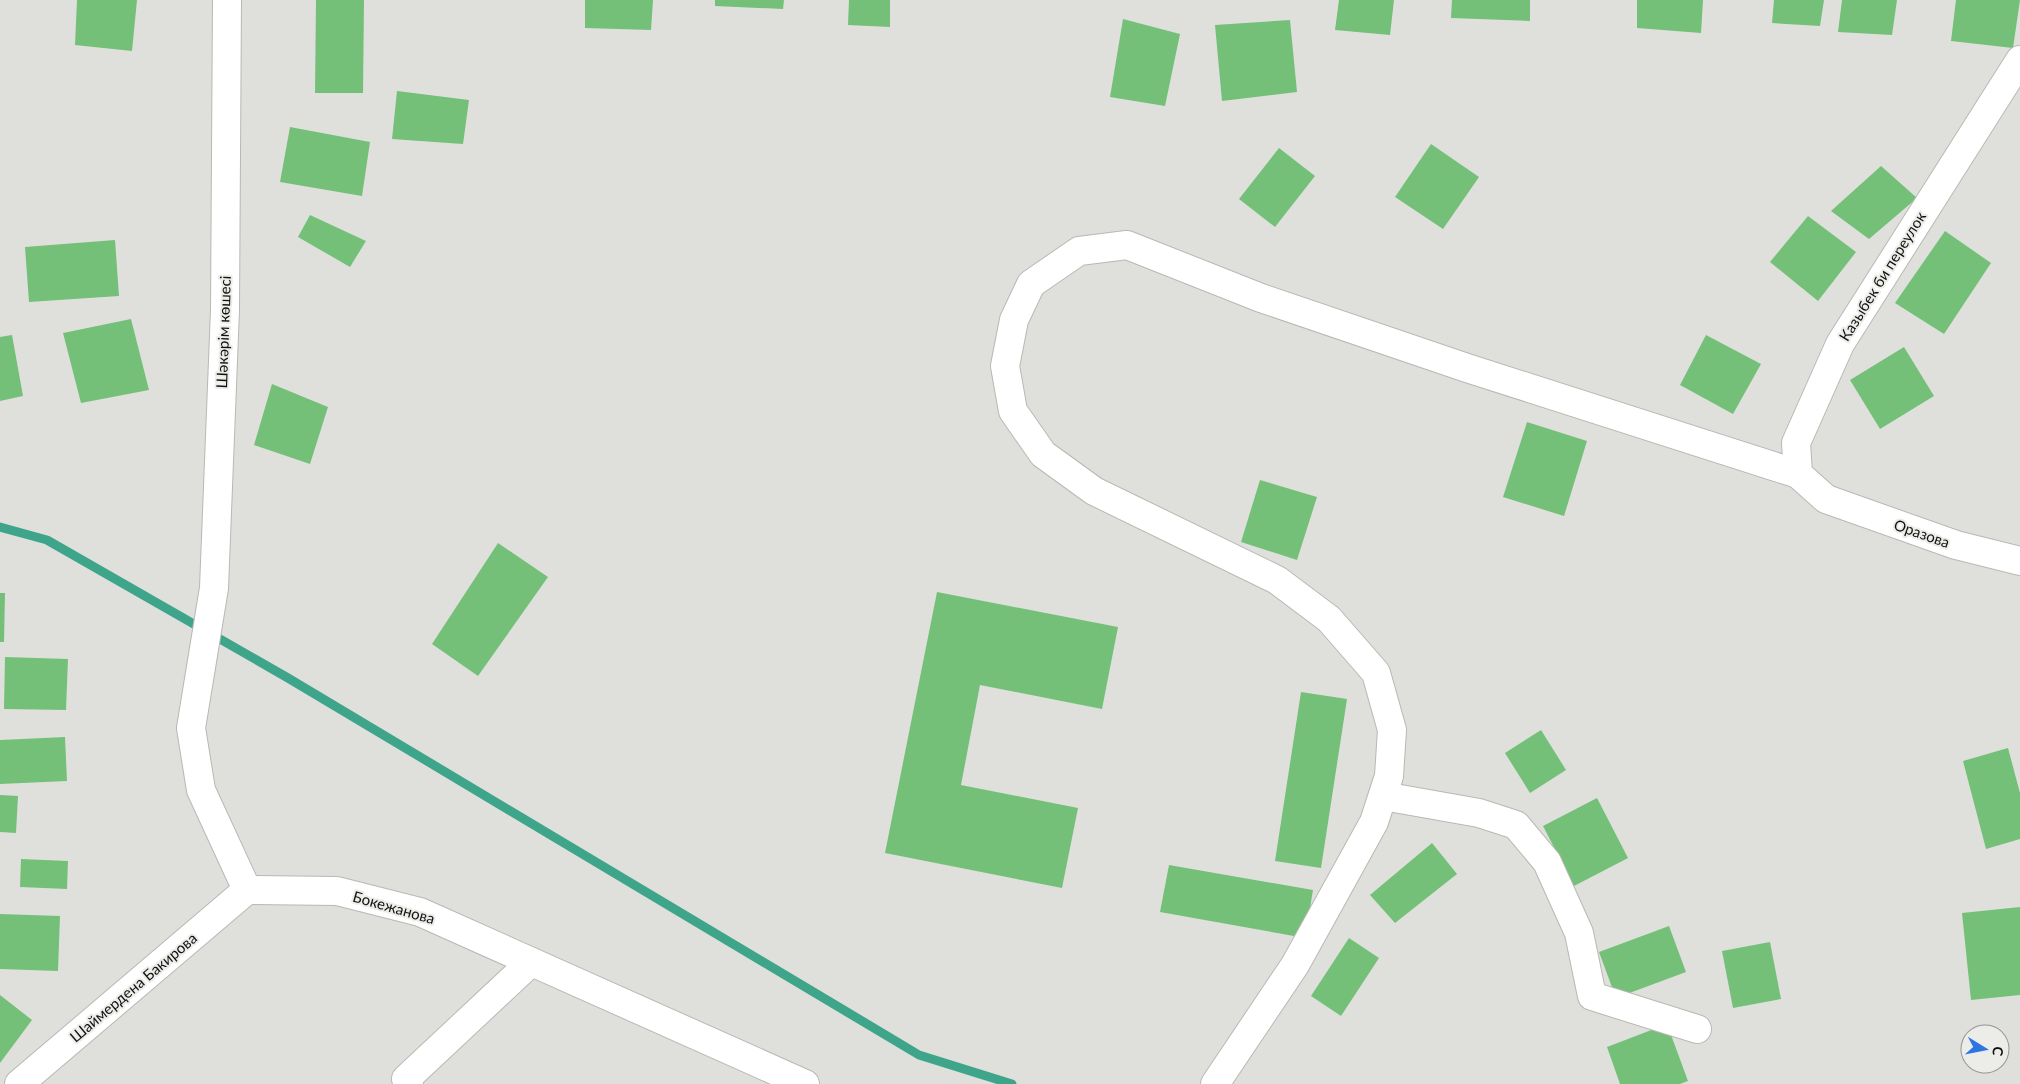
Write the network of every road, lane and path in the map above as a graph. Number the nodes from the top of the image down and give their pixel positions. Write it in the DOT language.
graph roads {
  1 [pos="227,0"];
  2 [pos="2020,60"];
  3 [pos="1798,474"];
  4 [pos="2020,561"];
  5 [pos="1383,796"];
  6 [pos="247,890"];
  7 [pos="531,962"];
  8 [pos="1697,1029"];
  9 [pos="18,1084"];
  10 [pos="409,1084"];
  11 [pos="805,1084"];
  12 [pos="1215,1084"];
  1 -- 6 [label="street, Шәкәрім көшесі"];
  2 -- 3 [label="street, Казыбек би переулок"];
  3 -- 4 [label="street, Оразова"];
  3 -- 5 [label="street"];
  5 -- 8 [label="street"];
  5 -- 12 [label="street"];
  6 -- 7 [label="street, Бокежанова"];
  6 -- 9 [label="street, Шаймердена Бакирова"];
  7 -- 10 [label="street"];
  7 -- 11 [label="street, Бокежанова"];
}
